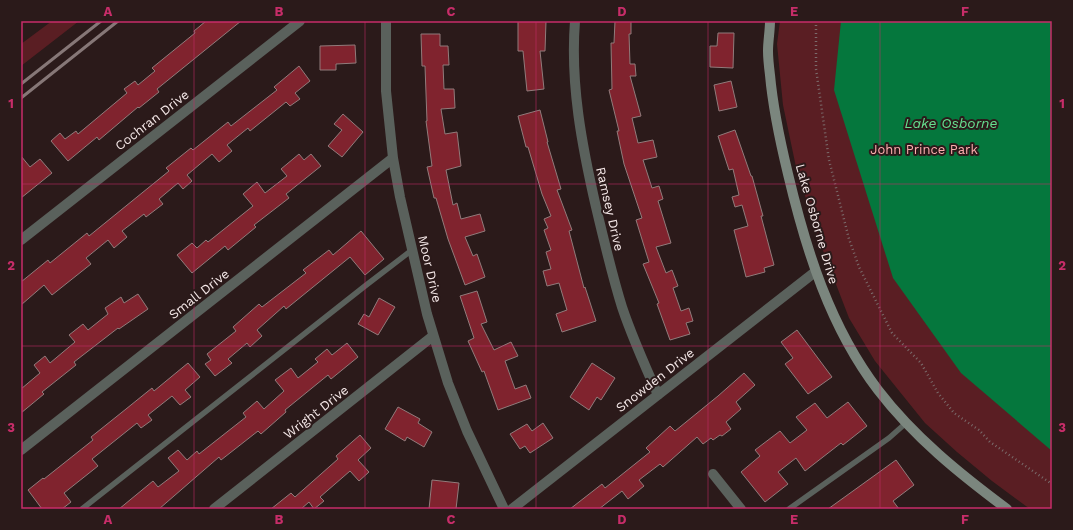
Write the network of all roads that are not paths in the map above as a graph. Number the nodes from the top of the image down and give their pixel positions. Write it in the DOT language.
graph roads {
  1 [pos="300,21"];
  2 [pos="386,21"];
  3 [pos="575,21"];
  4 [pos="770,21"];
  5 [pos="393,158"];
  6 [pos="21,240"];
  7 [pos="412,250"];
  8 [pos="815,272"];
  9 [pos="434,336"];
  10 [pos="658,394"];
  11 [pos="906,423"];
  12 [pos="21,450"];
  13 [pos="713,474"];
  14 [pos="82,509"];
  15 [pos="214,509"];
  16 [pos="504,509"];
  17 [pos="512,509"];
  18 [pos="741,509"];
  19 [pos="789,509"];
  20 [pos="1007,509"];
  1 -- 6 [label="street, Cochran Drive"];
  2 -- 5 [label="street, Moor Drive"];
  3 -- 10 [label="street, Ramsey Drive"];
  4 -- 8 [label="street, Lake Osborne Drive"];
  5 -- 7 [label="street, Moor Drive"];
  5 -- 12 [label="street, Small Drive"];
  7 -- 9 [label="street, Moor Drive"];
  7 -- 14 [label="lane"];
  8 -- 10 [label="street, Snowden Drive"];
  8 -- 11 [label="street, Lake Osborne Drive"];
  9 -- 15 [label="street, Wright Drive"];
  9 -- 16 [label="street, Moor Drive"];
  10 -- 17 [label="street, Snowden Drive"];
  11 -- 19 [label="lane"];
  11 -- 20 [label="street, Lake Osborne Drive"];
  13 -- 18 [label="street"];
}
